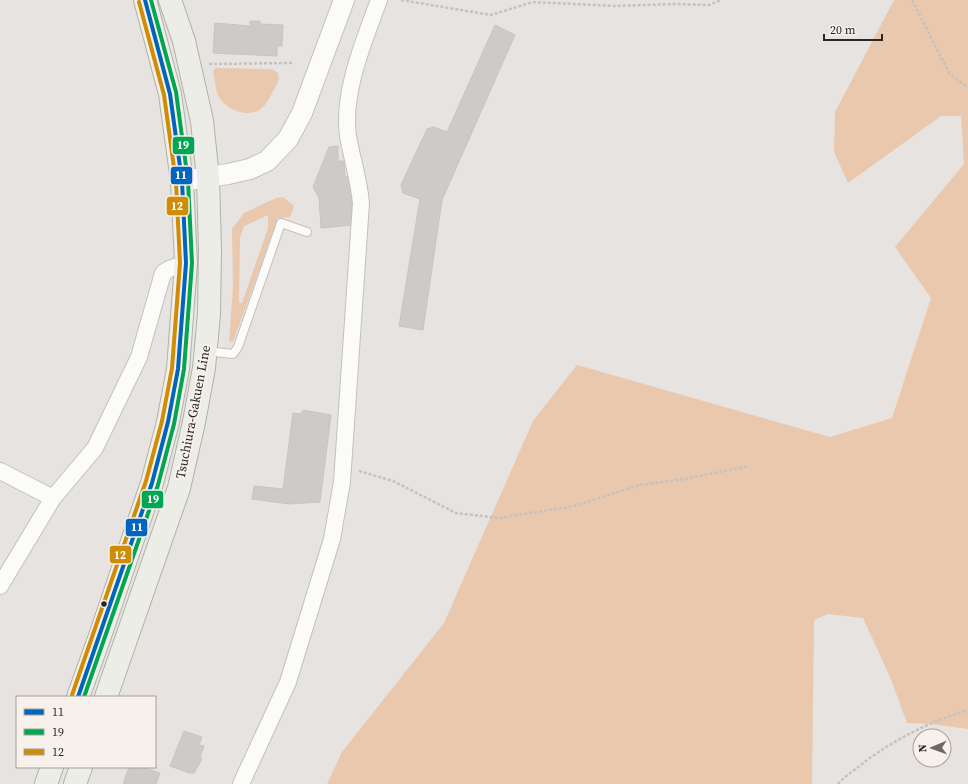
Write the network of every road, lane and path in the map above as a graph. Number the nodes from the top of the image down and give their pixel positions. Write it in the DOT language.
graph roads {
  1 [pos="145,0"];
  2 [pos="170,0"];
  3 [pos="344,0"];
  4 [pos="379,0"];
  5 [pos="401,0"];
  6 [pos="721,0"];
  7 [pos="912,0"];
  8 [pos="293,63"];
  9 [pos="207,64"];
  10 [pos="968,88"];
  11 [pos="208,178"];
  12 [pos="182,180"];
  13 [pos="307,232"];
  14 [pos="186,263"];
  15 [pos="205,351"];
  16 [pos="343,466"];
  17 [pos="748,466"];
  18 [pos="0,471"];
  19 [pos="53,498"];
  20 [pos="0,586"];
  21 [pos="78,696"];
  22 [pos="106,696"];
  23 [pos="968,710"];
  24 [pos="52,768"];
  25 [pos="81,768"];
  26 [pos="46,784"];
  27 [pos="75,784"];
  28 [pos="241,784"];
  29 [pos="838,784"];
  1 -- 12 [label="main road, Tsuchiura-Gakuen Line"];
  2 -- 11 [label="main road, Tsuchiura-Gakuen Line"];
  3 -- 11 [label="street"];
  4 -- 16 [label="street"];
  5 -- 6 [label="path"];
  7 -- 10 [label="path"];
  8 -- 9 [label="path"];
  11 -- 12 [label="street"];
  11 -- 15 [label="main road, Tsuchiura-Gakuen Line"];
  12 -- 14 [label="main road, Tsuchiura-Gakuen Line"];
  13 -- 15 [label="lane"];
  14 -- 19 [label="street"];
  14 -- 21 [label="main road, Tsuchiura-Gakuen Line"];
  15 -- 22 [label="main road, Tsuchiura-Gakuen Line"];
  16 -- 17 [label="path"];
  16 -- 28 [label="street"];
  18 -- 19 [label="street"];
  19 -- 20 [label="street"];
  23 -- 29 [label="path"];
  24 -- 26 [label="main road"];
  25 -- 27 [label="main road"];
}
